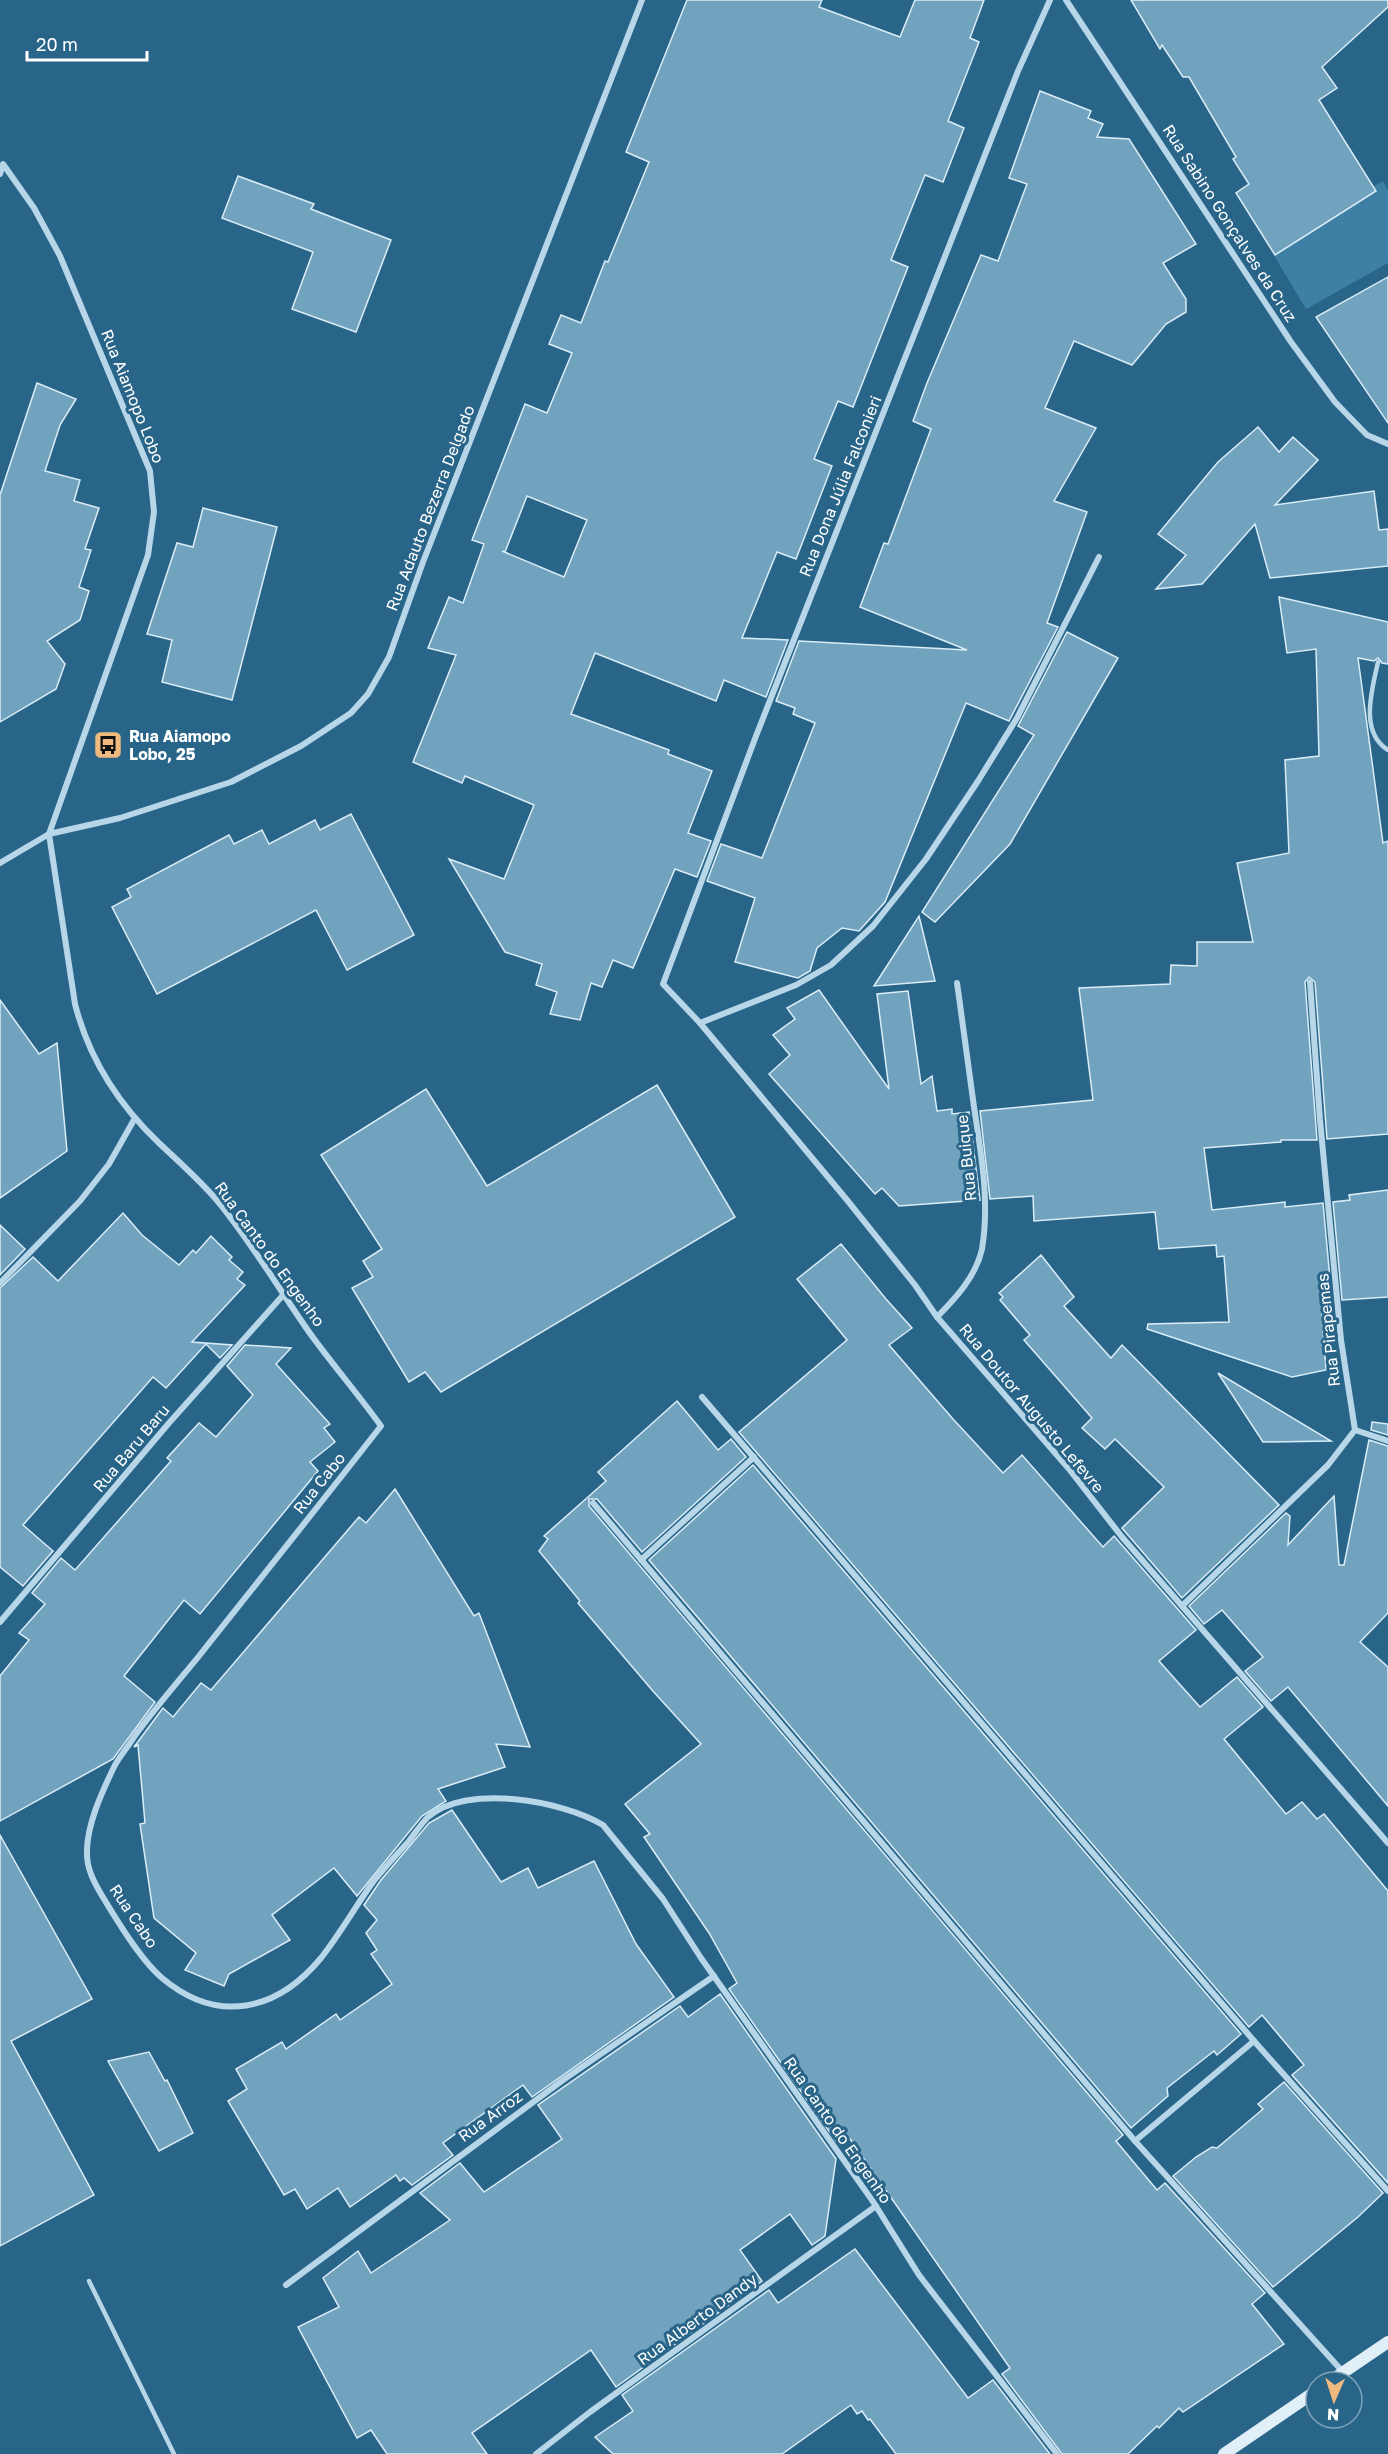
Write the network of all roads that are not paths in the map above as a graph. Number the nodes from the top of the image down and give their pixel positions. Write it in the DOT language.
graph roads {
  1 [pos="642,0"];
  2 [pos="1050,0"];
  3 [pos="1066,0"];
  4 [pos="2,161"];
  5 [pos="0,174"];
  6 [pos="1388,444"];
  7 [pos="1099,556"];
  8 [pos="1378,662"];
  9 [pos="1388,750"];
  10 [pos="50,834"];
  11 [pos="0,863"];
  12 [pos="1310,982"];
  13 [pos="957,983"];
  14 [pos="663,984"];
  15 [pos="700,1023"];
  16 [pos="135,1118"];
  17 [pos="0,1283"];
  18 [pos="285,1293"];
  19 [pos="937,1317"];
  20 [pos="702,1397"];
  21 [pos="381,1426"];
  22 [pos="1355,1430"];
  23 [pos="1388,1441"];
  24 [pos="754,1457"];
  25 [pos="593,1503"];
  26 [pos="640,1560"];
  27 [pos="1182,1606"];
  28 [pos="0,1622"];
  29 [pos="598,1822"];
  30 [pos="1388,1843"];
  31 [pos="714,1976"];
  32 [pos="1254,2041"];
  33 [pos="1135,2141"];
  34 [pos="1388,2191"];
  35 [pos="876,2206"];
  36 [pos="90,2281"];
  37 [pos="286,2285"];
  38 [pos="1388,2342"];
  39 [pos="1341,2370"];
  40 [pos="1346,2370"];
  41 [pos="1304,2399"];
  42 [pos="174,2454"];
  43 [pos="536,2454"];
  44 [pos="1057,2454"];
  45 [pos="1224,2454"];
  1 -- 10 [label="street, Rua Adauto Bezerra Delgado"];
  2 -- 14 [label="street, Rua Dona Júlia Falconieri"];
  3 -- 6 [label="street, Rua Sabino Gonçalves da Cruz"];
  4 -- 5 [label="street, Rua Aiamopo Lobo"];
  4 -- 10 [label="street, Rua Aiamopo Lobo"];
  7 -- 15 [label="street"];
  8 -- 9 [label="lane"];
  10 -- 11 [label="street, Rua Adauto Bezerra Delgado"];
  10 -- 16 [label="street, Rua Canto do Engenho"];
  12 -- 22 [label="street, Rua Pirapemas"];
  13 -- 19 [label="street, Rua Buique"];
  14 -- 15 [label="street, Rua Doutor Augusto Lefevre"];
  15 -- 19 [label="street, Rua Doutor Augusto Lefevre"];
  16 -- 17 [label="street"];
  16 -- 18 [label="street, Rua Canto do Engenho"];
  18 -- 21 [label="street, Rua Canto do Engenho"];
  18 -- 28 [label="street, Rua Baru Baru"];
  19 -- 27 [label="street, Rua Doutor Augusto Lefevre"];
  20 -- 24 [label="street"];
  21 -- 29 [label="street, Rua Cabo"];
  22 -- 23 [label="street"];
  22 -- 27 [label="street"];
  24 -- 26 [label="street"];
  24 -- 32 [label="street"];
  25 -- 26 [label="street"];
  26 -- 33 [label="street"];
  27 -- 30 [label="street, Rua Doutor Augusto Lefevre"];
  29 -- 31 [label="street, Rua Canto do Engenho"];
  31 -- 35 [label="street, Rua Canto do Engenho"];
  31 -- 37 [label="street, Rua Arroz"];
  32 -- 33 [label="street"];
  32 -- 34 [label="street"];
  33 -- 39 [label="street"];
  35 -- 43 [label="street, Rua Alberto Dandy"];
  35 -- 44 [label="street, Rua Canto do Engenho"];
  36 -- 42 [label="lane"];
  38 -- 40 [label="main road"];
  41 -- 45 [label="main road"];
}
